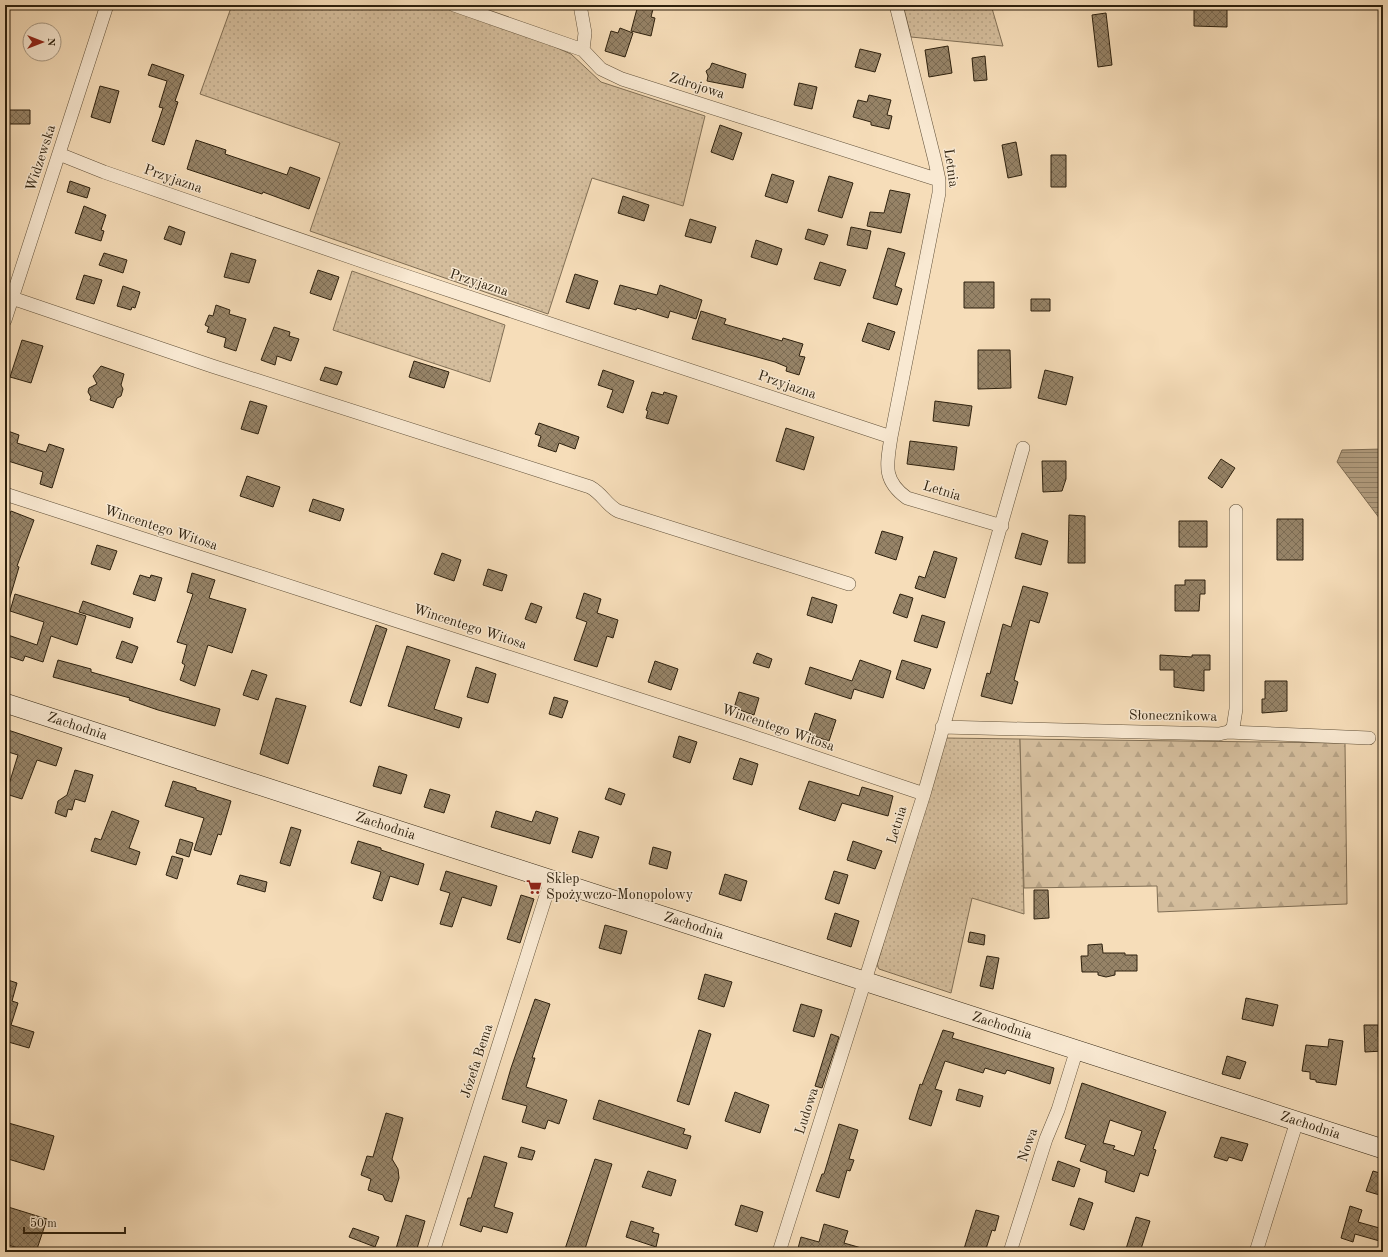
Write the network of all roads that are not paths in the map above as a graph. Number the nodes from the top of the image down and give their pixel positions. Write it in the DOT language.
graph roads {
  1 [pos="106,5"];
  2 [pos="454,5"];
  3 [pos="580,5"];
  4 [pos="896,5"];
  5 [pos="583,50"];
  6 [pos="59,154"];
  7 [pos="939,180"];
  8 [pos="12,298"];
  9 [pos="5,320"];
  10 [pos="891,437"];
  11 [pos="1023,448"];
  12 [pos="5,494"];
  13 [pos="1236,511"];
  14 [pos="1002,526"];
  15 [pos="849,584"];
  16 [pos="5,703"];
  17 [pos="942,728"];
  18 [pos="1228,732"];
  19 [pos="1369,738"];
  20 [pos="924,794"];
  21 [pos="551,880"];
  22 [pos="865,980"];
  23 [pos="1077,1049"];
  24 [pos="1297,1121"];
  25 [pos="1383,1149"];
  26 [pos="433,1252"];
  27 [pos="779,1252"];
  28 [pos="1010,1252"];
  29 [pos="1256,1252"];
  1 -- 6 [label="street, Widzewska"];
  2 -- 5 [label="street, Zdrojowa"];
  3 -- 5 [label="street"];
  4 -- 7 [label="street, Letnia"];
  5 -- 7 [label="street, Zdrojowa"];
  6 -- 8 [label="street, Widzewska"];
  6 -- 10 [label="street, Przyjazna"];
  7 -- 10 [label="street, Letnia"];
  8 -- 9 [label="street, Widzewska"];
  8 -- 15 [label="street"];
  10 -- 14 [label="street, Letnia"];
  11 -- 14 [label="street"];
  12 -- 20 [label="street, Wincentego Witosa"];
  13 -- 18 [label="street, Słonecznikowa"];
  14 -- 17 [label="street, Letnia"];
  16 -- 21 [label="street, Zachodnia"];
  17 -- 18 [label="street, Słonecznikowa"];
  17 -- 20 [label="street, Letnia"];
  18 -- 19 [label="street"];
  20 -- 22 [label="street, Letnia"];
  21 -- 22 [label="street, Zachodnia"];
  21 -- 26 [label="street, Józefa Bema"];
  22 -- 23 [label="street, Zachodnia"];
  22 -- 27 [label="street, Ludowa"];
  23 -- 24 [label="street, Zachodnia"];
  23 -- 28 [label="street, Nowa"];
  24 -- 25 [label="street, Zachodnia"];
  24 -- 29 [label="street"];
}
